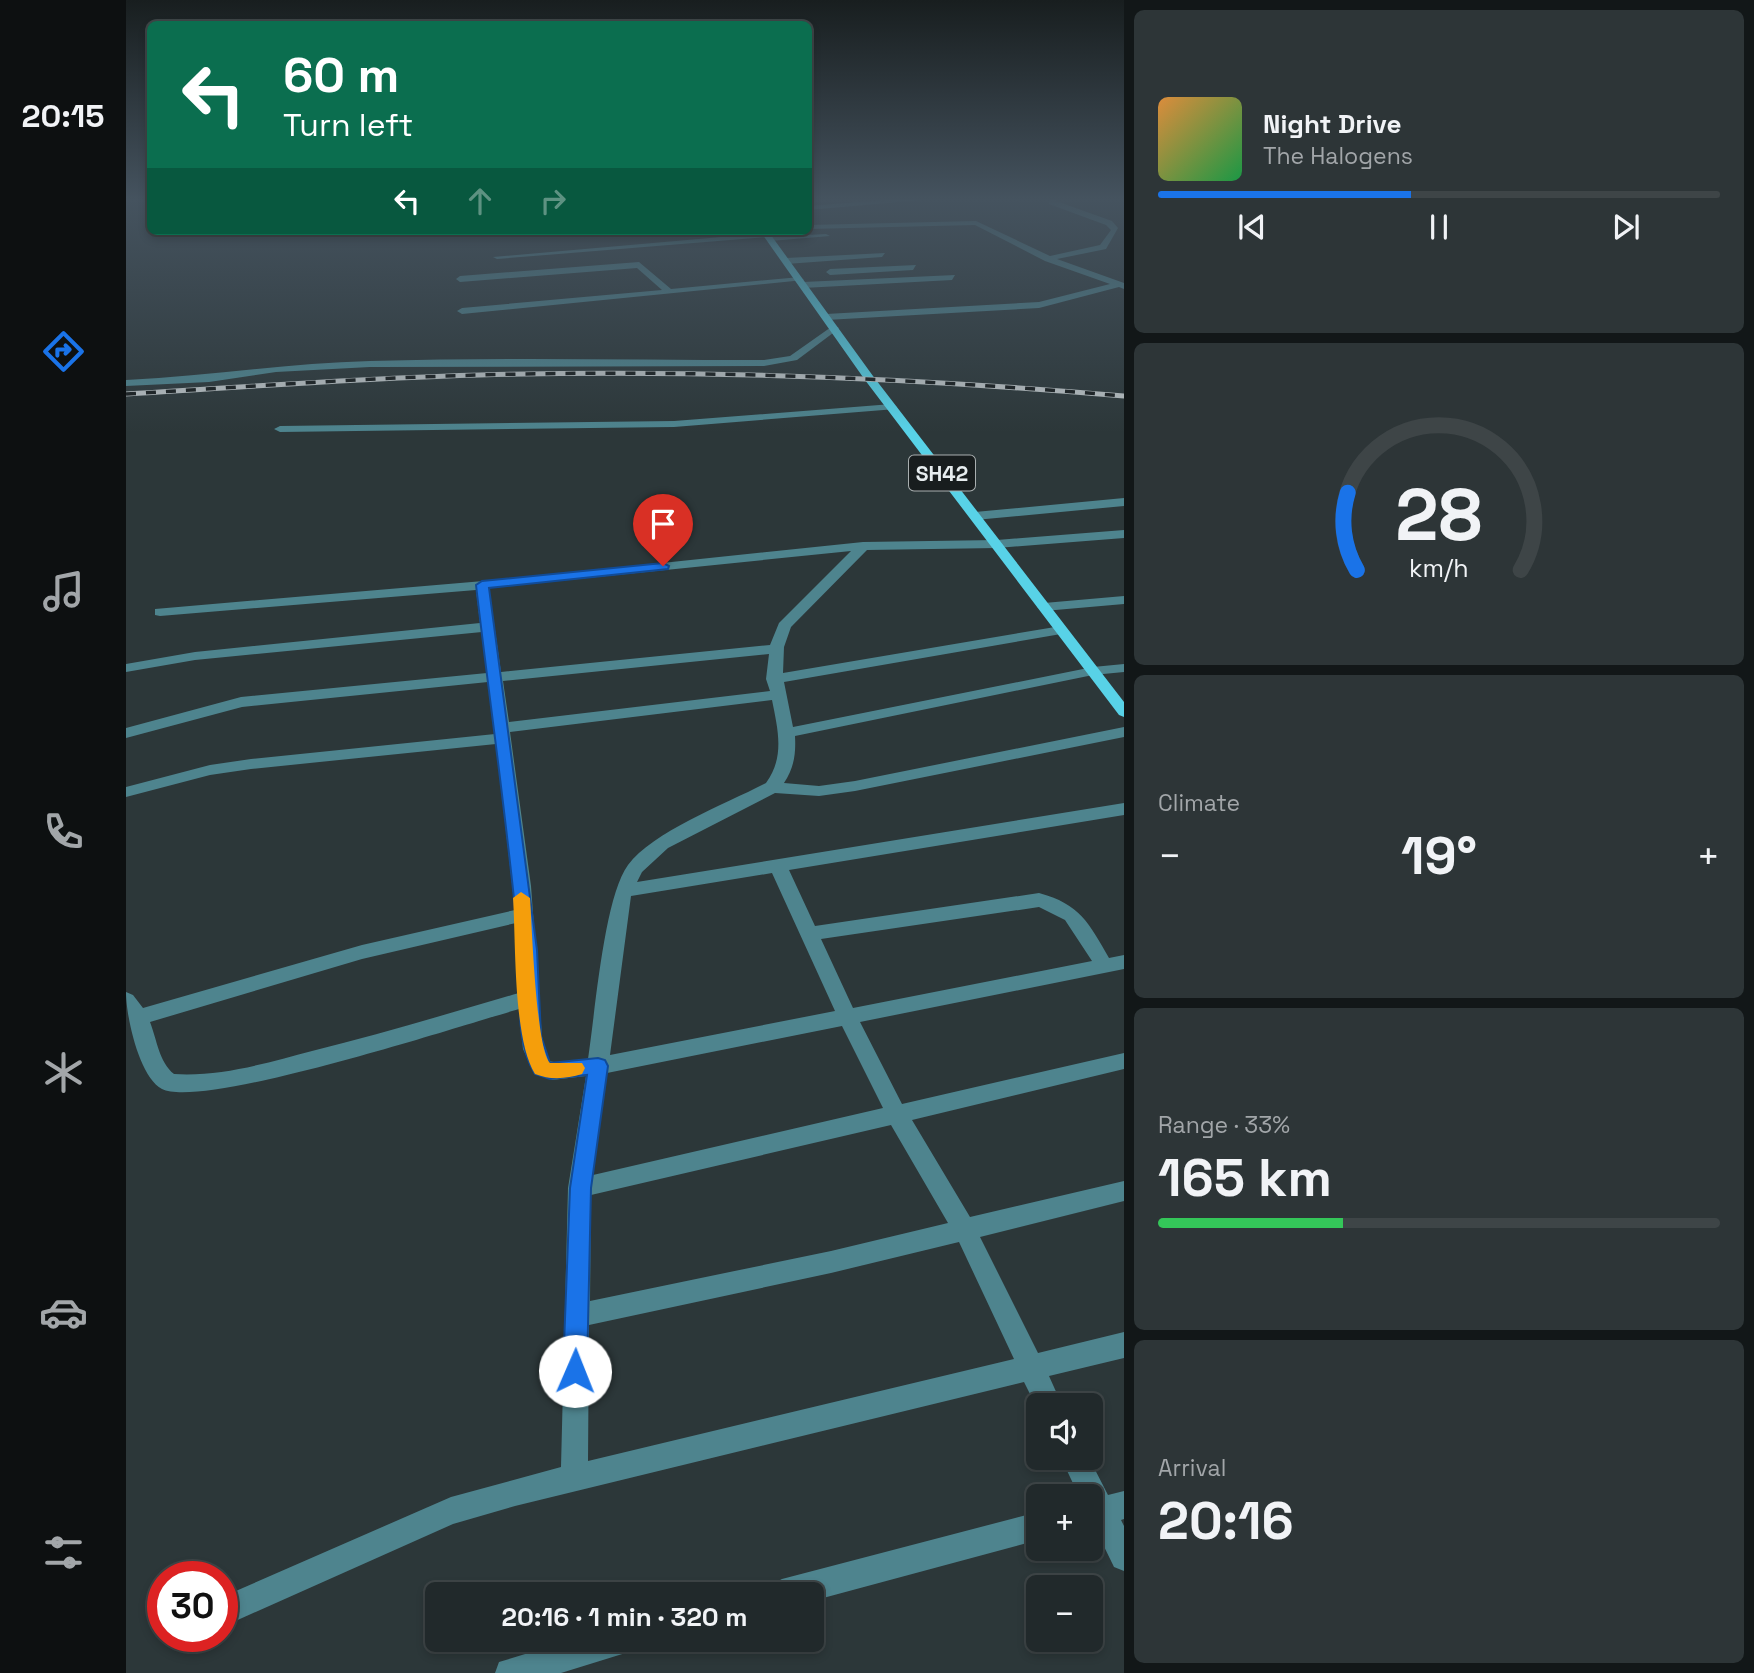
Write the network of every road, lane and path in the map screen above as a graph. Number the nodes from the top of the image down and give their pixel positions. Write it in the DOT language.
graph roads {
  1 [pos="485,277"];
  2 [pos="652,277"];
  3 [pos="941,277"];
  4 [pos="1099,277"];
  5 [pos="802,278"];
  6 [pos="460,279"];
  7 [pos="1121,285"];
  8 [pos="669,292"];
  9 [pos="462,311"];
  10 [pos="826,317"];
  11 [pos="834,328"];
  12 [pos="126,383"];
  13 [pos="892,407"];
  14 [pos="280,429"];
  15 [pos="1124,502"];
  16 [pos="975,516"];
  17 [pos="1124,534"];
  18 [pos="997,544"];
  19 [pos="863,546"];
  20 [pos="482,585"];
  21 [pos="1124,600"];
  22 [pos="1044,607"];
  23 [pos="160,612"];
  24 [pos="488,627"];
  25 [pos="1061,630"];
  26 [pos="775,649"];
  27 [pos="126,668"];
  28 [pos="1124,668"];
  29 [pos="1093,671"];
  30 [pos="494,676"];
  31 [pos="776,687"];
  32 [pos="1124,712"];
  33 [pos="1124,732"];
  34 [pos="126,733"];
  35 [pos="502,733"];
  36 [pos="787,733"];
  37 [pos="772,788"];
  38 [pos="126,792"];
  39 [pos="1124,809"];
  40 [pos="778,866"];
  41 [pos="622,891"];
  42 [pos="523,915"];
  43 [pos="808,934"];
  44 [pos="1124,962"];
  45 [pos="1104,966"];
  46 [pos="530,998"];
  47 [pos="126,1000"];
  48 [pos="847,1016"];
  49 [pos="138,1018"];
  50 [pos="1124,1061"];
  51 [pos="598,1066"];
  52 [pos="897,1115"];
  53 [pos="580,1188"];
  54 [pos="1124,1191"];
  55 [pos="965,1230"];
  56 [pos="576,1316"];
  57 [pos="1124,1345"];
  58 [pos="1031,1368"];
  59 [pos="1043,1393"];
  60 [pos="1081,1470"];
  61 [pos="575,1478"];
  62 [pos="1105,1509"];
  63 [pos="1026,1528"];
  64 [pos="1124,1557"];
  65 [pos="824,1583"];
  66 [pos="238,1605"];
  67 [pos="581,1652"];
  68 [pos="510,1673"];
  1 -- 6 [label="street"];
  2 -- 8 [label="street"];
  3 -- 5 [label="street"];
  4 -- 7 [label="street"];
  5 -- 8 [label="street"];
  5 -- 10 [label="main road, SH42"];
  7 -- 10 [label="street"];
  8 -- 9 [label="street"];
  10 -- 11 [label="main road, SH42"];
  11 -- 12 [label="street"];
  11 -- 13 [label="main road, SH42"];
  13 -- 14 [label="street"];
  13 -- 16 [label="main road, SH42"];
  15 -- 16 [label="street"];
  16 -- 18 [label="main road, SH42"];
  17 -- 18 [label="street"];
  18 -- 19 [label="street"];
  18 -- 22 [label="main road, SH42"];
  19 -- 20 [label="street"];
  19 -- 26 [label="street"];
  20 -- 23 [label="street"];
  20 -- 24 [label="street"];
  21 -- 22 [label="street"];
  22 -- 25 [label="main road, SH42"];
  24 -- 27 [label="street"];
  24 -- 30 [label="street"];
  25 -- 29 [label="main road, SH42"];
  25 -- 31 [label="street"];
  26 -- 30 [label="street"];
  26 -- 31 [label="street"];
  28 -- 29 [label="street"];
  29 -- 32 [label="main road, SH42"];
  29 -- 36 [label="street"];
  30 -- 34 [label="street"];
  30 -- 35 [label="street"];
  31 -- 35 [label="street"];
  31 -- 36 [label="street"];
  33 -- 37 [label="street"];
  35 -- 38 [label="street"];
  35 -- 42 [label="street"];
  36 -- 37 [label="street"];
  37 -- 41 [label="street"];
  39 -- 40 [label="street"];
  40 -- 41 [label="street"];
  40 -- 43 [label="street"];
  41 -- 51 [label="street"];
  42 -- 46 [label="street"];
  42 -- 49 [label="street"];
  43 -- 45 [label="street"];
  43 -- 48 [label="street"];
  44 -- 45 [label="street"];
  45 -- 48 [label="street"];
  46 -- 49 [label="street"];
  46 -- 51 [label="street"];
  47 -- 49 [label="street"];
  48 -- 51 [label="street"];
  48 -- 52 [label="street"];
  50 -- 52 [label="street"];
  51 -- 53 [label="street"];
  52 -- 53 [label="street"];
  52 -- 55 [label="street"];
  53 -- 56 [label="street"];
  54 -- 55 [label="street"];
  55 -- 56 [label="street"];
  55 -- 58 [label="street"];
  56 -- 61 [label="street"];
  57 -- 58 [label="street"];
  58 -- 59 [label="street"];
  58 -- 61 [label="street"];
  60 -- 62 [label="street"];
  61 -- 66 [label="street"];
  62 -- 64 [label="street"];
  63 -- 65 [label="street"];
  67 -- 68 [label="street"];
}
